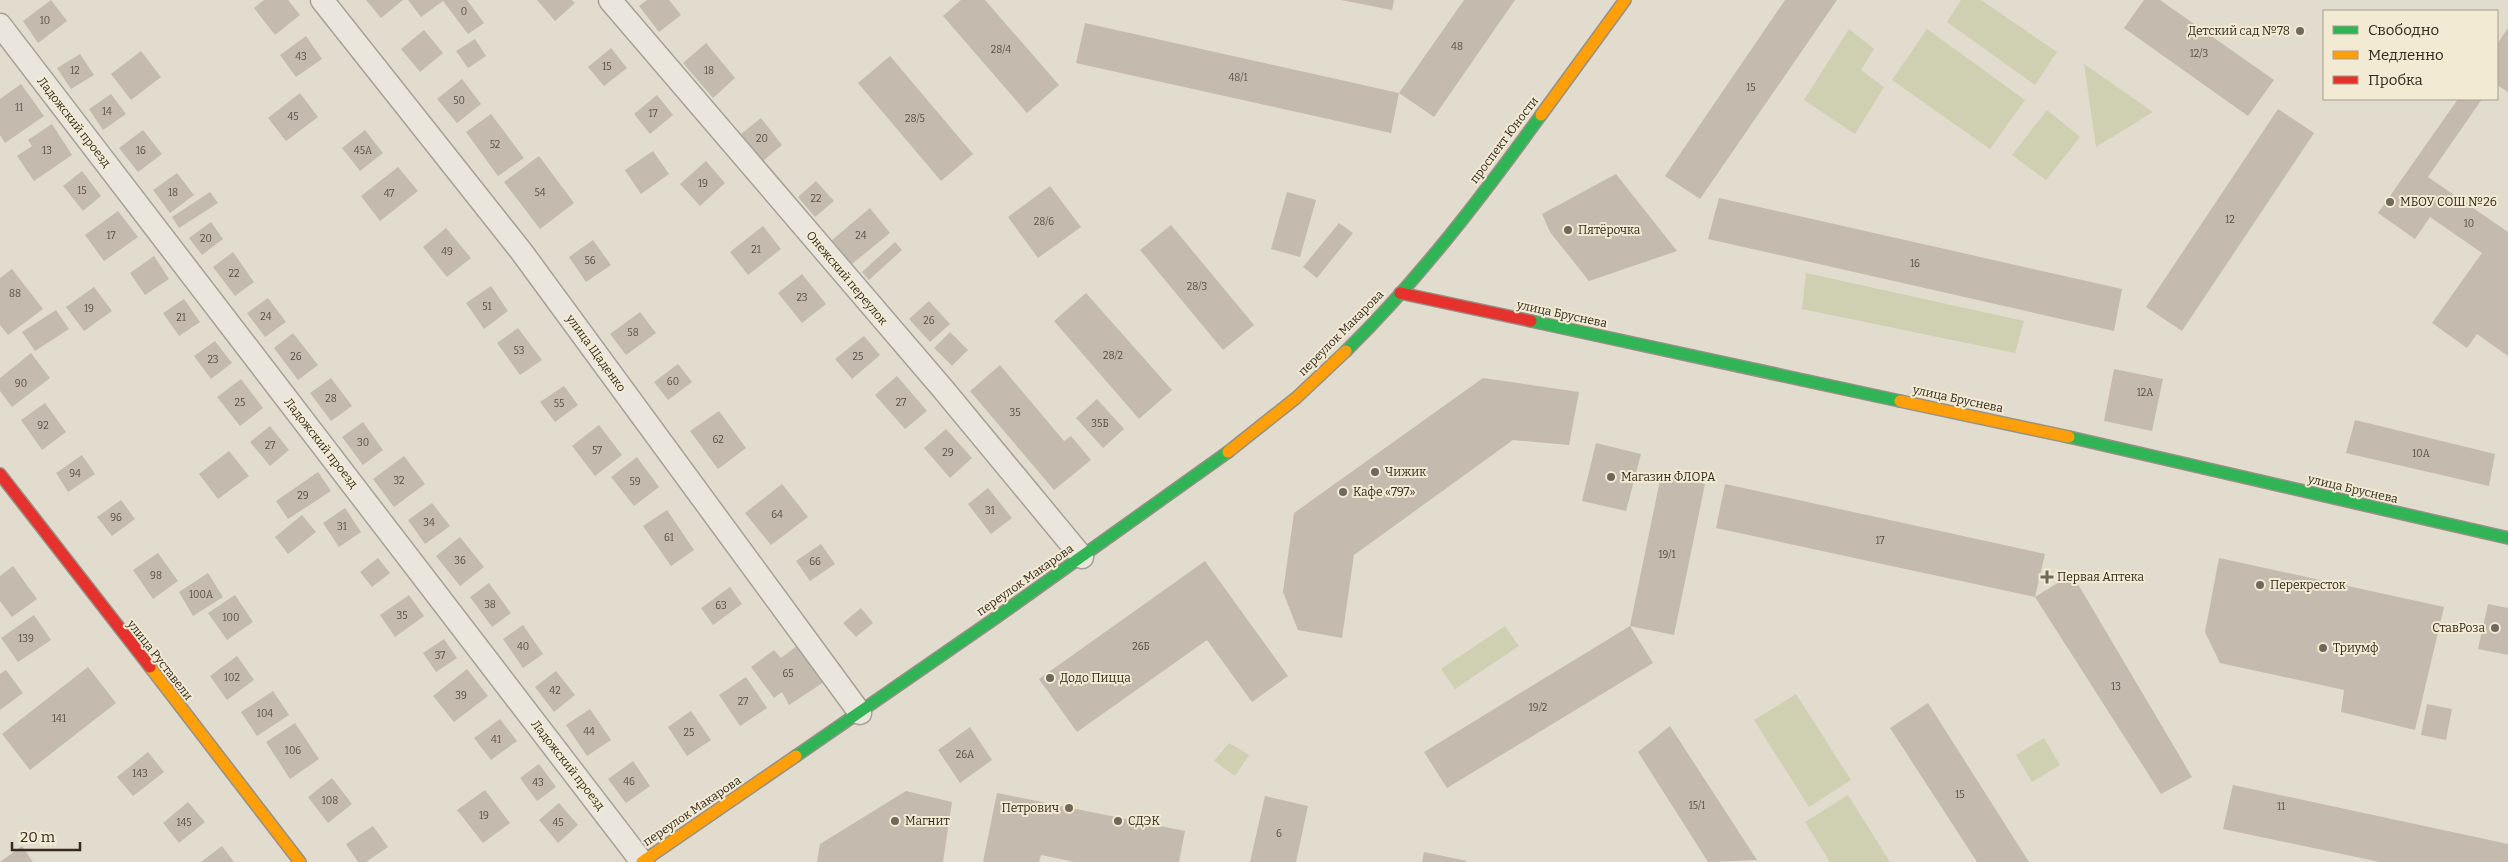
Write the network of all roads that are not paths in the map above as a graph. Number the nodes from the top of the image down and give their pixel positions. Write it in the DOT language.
graph roads {
  1 [pos="322,0"];
  2 [pos="610,0"];
  3 [pos="1625,0"];
  4 [pos="0,25"];
  5 [pos="1400,293"];
  6 [pos="0,474"];
  7 [pos="2508,538"];
  8 [pos="1082,557"];
  9 [pos="860,713"];
  10 [pos="300,862"];
  11 [pos="642,862"];
  1 -- 9 [label="street, улица Щаденко"];
  2 -- 8 [label="street, Онежский переулок"];
  3 -- 5 [label="street, проспект Юности"];
  4 -- 11 [label="street, Ладожский проезд"];
  5 -- 7 [label="street, улица Бруснева"];
  5 -- 8 [label="street, переулок Макарова"];
  6 -- 10 [label="street, улица Руставели"];
  8 -- 9 [label="street, переулок Макарова"];
  9 -- 11 [label="street, переулок Макарова"];
}
